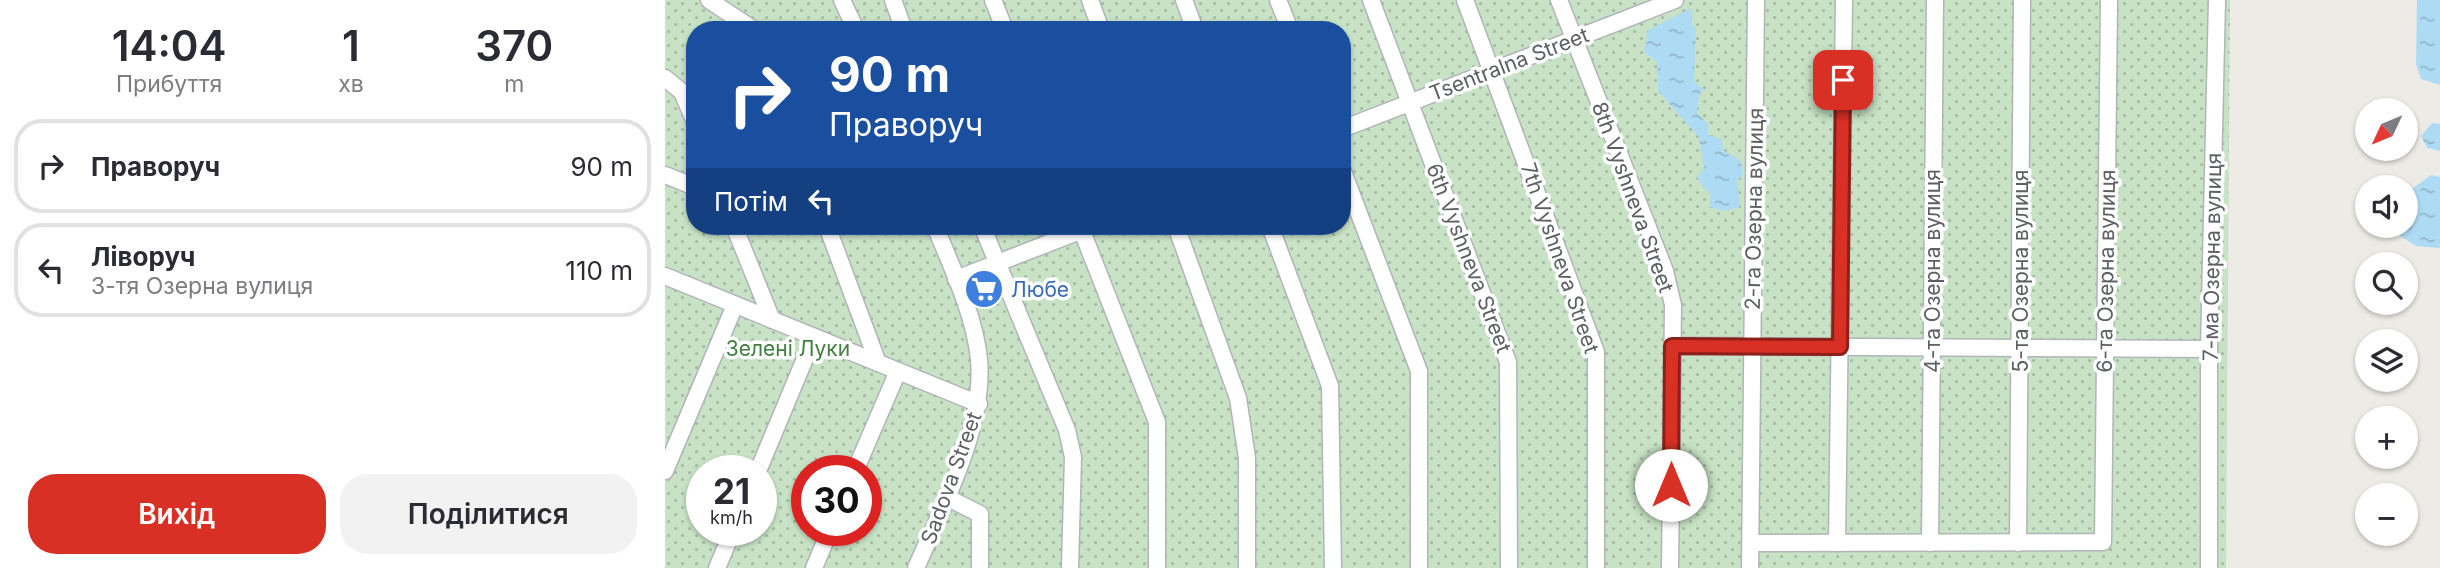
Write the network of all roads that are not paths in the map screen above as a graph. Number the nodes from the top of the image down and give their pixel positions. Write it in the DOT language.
graph roads {
  1 [pos="709,0"];
  2 [pos="842,0"];
  3 [pos="893,0"];
  4 [pos="993,0"];
  5 [pos="1090,0"];
  6 [pos="1184,0"];
  7 [pos="1278,0"];
  8 [pos="1371,0"];
  9 [pos="1465,0"];
  10 [pos="1559,0"];
  11 [pos="1675,0"];
  12 [pos="1756,0"];
  13 [pos="1844,0"];
  14 [pos="1935,0"];
  15 [pos="2022,0"];
  16 [pos="2109,0"];
  17 [pos="2217,0"];
  18 [pos="1657,3"];
  19 [pos="740,21"];
  20 [pos="852,21"];
  21 [pos="901,21"];
  22 [pos="1001,21"];
  23 [pos="1098,21"];
  24 [pos="1192,21"];
  25 [pos="1286,21"];
  26 [pos="1574,39"];
  27 [pos="1493,71"];
  28 [pos="665,78"];
  29 [pos="686,101"];
  30 [pos="1411,102"];
  31 [pos="1351,125"];
  32 [pos="665,175"];
  33 [pos="686,183"];
  34 [pos="1351,193"];
  35 [pos="738,235"];
  36 [pos="830,235"];
  37 [pos="939,235"];
  38 [pos="986,235"];
  39 [pos="1065,235"];
  40 [pos="1088,235"];
  41 [pos="1179,235"];
  42 [pos="1272,235"];
  43 [pos="997,263"];
  44 [pos="665,276"];
  45 [pos="956,279"];
  46 [pos="735,305"];
  47 [pos="772,320"];
  48 [pos="814,337"];
  49 [pos="1672,346"];
  50 [pos="1752,347"];
  51 [pos="1840,347"];
  52 [pos="1932,348"];
  53 [pos="2020,348"];
  54 [pos="2105,349"];
  55 [pos="2209,349"];
  56 [pos="878,363"];
  57 [pos="898,371"];
  58 [pos="979,404"];
  59 [pos="765,455"];
  60 [pos="862,455"];
  61 [pos="665,471"];
  62 [pos="946,497"];
  63 [pos="1751,543"];
  64 [pos="1837,543"];
  65 [pos="1930,543"];
  66 [pos="2018,543"];
  67 [pos="726,546"];
  68 [pos="823,546"];
  69 [pos="717,568"];
  70 [pos="814,568"];
  71 [pos="916,568"];
  72 [pos="979,568"];
  73 [pos="1070,568"];
  74 [pos="1157,568"];
  75 [pos="1247,568"];
  76 [pos="1333,568"];
  77 [pos="1419,568"];
  78 [pos="1509,568"];
  79 [pos="1596,568"];
  80 [pos="1670,568"];
  81 [pos="1750,568"];
  82 [pos="2209,568"];
  1 -- 19 [label="street"];
  2 -- 20 [label="street"];
  3 -- 21 [label="street"];
  4 -- 22 [label="street"];
  5 -- 23 [label="street"];
  6 -- 24 [label="street"];
  7 -- 25 [label="street"];
  8 -- 30 [label="street, 6th Vyshneva Street"];
  9 -- 27 [label="street, 7th Vyshneva Street"];
  10 -- 26 [label="street, 8th Vyshneva Street"];
  11 -- 18 [label="street, Tsentralna Street"];
  12 -- 50 [label="street, 2-га Озерна вулиця"];
  13 -- 51 [label="street"];
  14 -- 52 [label="street, 4-та Озерна вулиця"];
  15 -- 53 [label="street, 5-та Озерна вулиця"];
  16 -- 54 [label="street, 6-та Озерна вулиця"];
  17 -- 55 [label="street, 7-ма Озерна вулиця"];
  18 -- 26 [label="street, Tsentralna Street"];
  26 -- 27 [label="street, Tsentralna Street"];
  26 -- 49 [label="street, 8th Vyshneva Street"];
  27 -- 30 [label="street, Tsentralna Street"];
  27 -- 79 [label="street, 7th Vyshneva Street"];
  28 -- 29 [label="street"];
  30 -- 31 [label="street, Tsentralna Street"];
  30 -- 78 [label="street, 6th Vyshneva Street"];
  32 -- 33 [label="street"];
  34 -- 77 [label="street"];
  35 -- 47 [label="street"];
  36 -- 56 [label="street"];
  37 -- 45 [label="street, Sadova Street"];
  38 -- 43 [label="street"];
  39 -- 43 [label="street"];
  40 -- 74 [label="street"];
  41 -- 75 [label="street"];
  42 -- 76 [label="street"];
  43 -- 45 [label="street"];
  43 -- 73 [label="street"];
  44 -- 46 [label="street"];
  45 -- 58 [label="street, Sadova Street"];
  46 -- 47 [label="street"];
  46 -- 61 [label="street"];
  47 -- 48 [label="street"];
  48 -- 56 [label="street"];
  48 -- 59 [label="street"];
  49 -- 50 [label="street"];
  49 -- 80 [label="street, 8th Vyshneva Street"];
  50 -- 51 [label="street"];
  50 -- 63 [label="street, 2-га Озерна вулиця"];
  51 -- 52 [label="street"];
  51 -- 64 [label="street"];
  52 -- 53 [label="street"];
  52 -- 65 [label="street, 4-та Озерна вулиця"];
  53 -- 54 [label="street"];
  53 -- 66 [label="street, 5-та Озерна вулиця"];
  54 -- 55 [label="street"];
  54 -- 66 [label="street, 6-та Озерна вулиця"];
  55 -- 82 [label="street, 7-ма Озерна вулиця"];
  56 -- 57 [label="street"];
  57 -- 58 [label="street"];
  57 -- 60 [label="street"];
  58 -- 62 [label="street, Sadova Street"];
  62 -- 71 [label="street, Sadova Street"];
  62 -- 72 [label="street"];
  63 -- 64 [label="street"];
  63 -- 81 [label="street, 2-га Озерна вулиця"];
  64 -- 65 [label="street"];
  65 -- 66 [label="street"];
  67 -- 69 [label="street"];
  68 -- 70 [label="street"];
}
